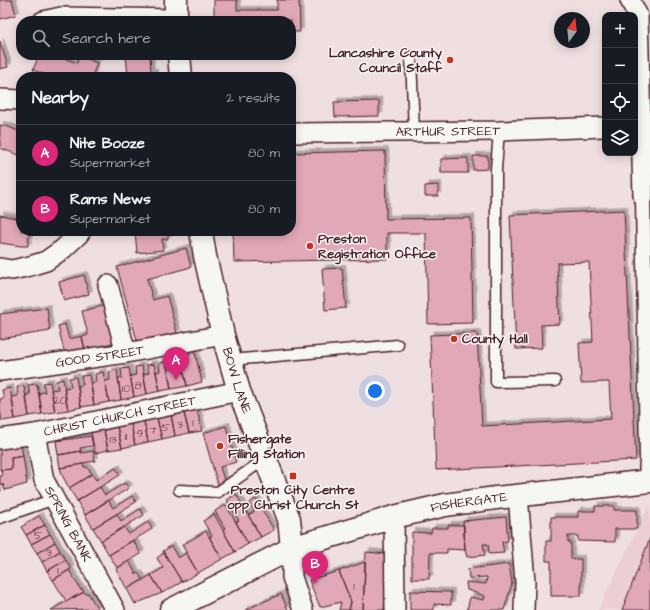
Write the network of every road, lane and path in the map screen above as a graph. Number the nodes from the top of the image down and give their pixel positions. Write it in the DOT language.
graph roads {
  1 [pos="630,0"];
  2 [pos="176,13"];
  3 [pos="90,16"];
  4 [pos="411,57"];
  5 [pos="179,60"];
  6 [pos="181,72"];
  7 [pos="0,99"];
  8 [pos="16,100"];
  9 [pos="638,120"];
  10 [pos="638,126"];
  11 [pos="602,127"];
  12 [pos="498,131"];
  13 [pos="414,132"];
  14 [pos="296,133"];
  15 [pos="643,196"];
  16 [pos="76,236"];
  17 [pos="203,236"];
  18 [pos="0,268"];
  19 [pos="108,285"];
  20 [pos="223,335"];
  21 [pos="398,345"];
  22 [pos="126,353"];
  23 [pos="231,360"];
  24 [pos="0,371"];
  25 [pos="555,381"];
  26 [pos="239,391"];
  27 [pos="36,434"];
  28 [pos="0,439"];
  29 [pos="265,459"];
  30 [pos="648,481"];
  31 [pos="179,490"];
  32 [pos="518,495"];
  33 [pos="54,499"];
  34 [pos="394,517"];
  35 [pos="0,518"];
  36 [pos="292,548"];
  37 [pos="115,610"];
  38 [pos="171,610"];
  39 [pos="303,610"];
  40 [pos="395,610"];
  41 [pos="524,610"];
  1 -- 9 [label="street"];
  2 -- 3 [label="street"];
  4 -- 13 [label="lane"];
  5 -- 6 [label="street"];
  7 -- 8 [label="street"];
  10 -- 15 [label="street"];
  11 -- 12 [label="street, ARTHUR STREET"];
  12 -- 13 [label="street, ARTHUR STREET"];
  12 -- 25 [label="lane"];
  13 -- 14 [label="street, ARTHUR STREET"];
  15 -- 30 [label="street"];
  16 -- 18 [label="street"];
  17 -- 20 [label="street, BOW LANE"];
  19 -- 22 [label="street"];
  20 -- 22 [label="street, GOOD STREET"];
  20 -- 23 [label="street, BOW LANE"];
  21 -- 23 [label="lane"];
  22 -- 24 [label="street, GOOD STREET"];
  23 -- 26 [label="street, BOW LANE"];
  26 -- 27 [label="street, CHRIST CHURCH STREET"];
  26 -- 29 [label="street, BOW LANE"];
  27 -- 28 [label="street, CHRIST CHURCH STREET"];
  27 -- 33 [label="street, SPRING BANK"];
  29 -- 31 [label="lane"];
  29 -- 36 [label="street, BOW LANE"];
  30 -- 32 [label="street, FISHERGATE"];
  32 -- 34 [label="street, FISHERGATE"];
  32 -- 41 [label="street"];
  33 -- 35 [label="lane"];
  33 -- 37 [label="street, SPRING BANK"];
  34 -- 36 [label="street, FISHERGATE"];
  34 -- 40 [label="street"];
  36 -- 38 [label="street, FISHERGATE"];
  36 -- 39 [label="street"];
}
